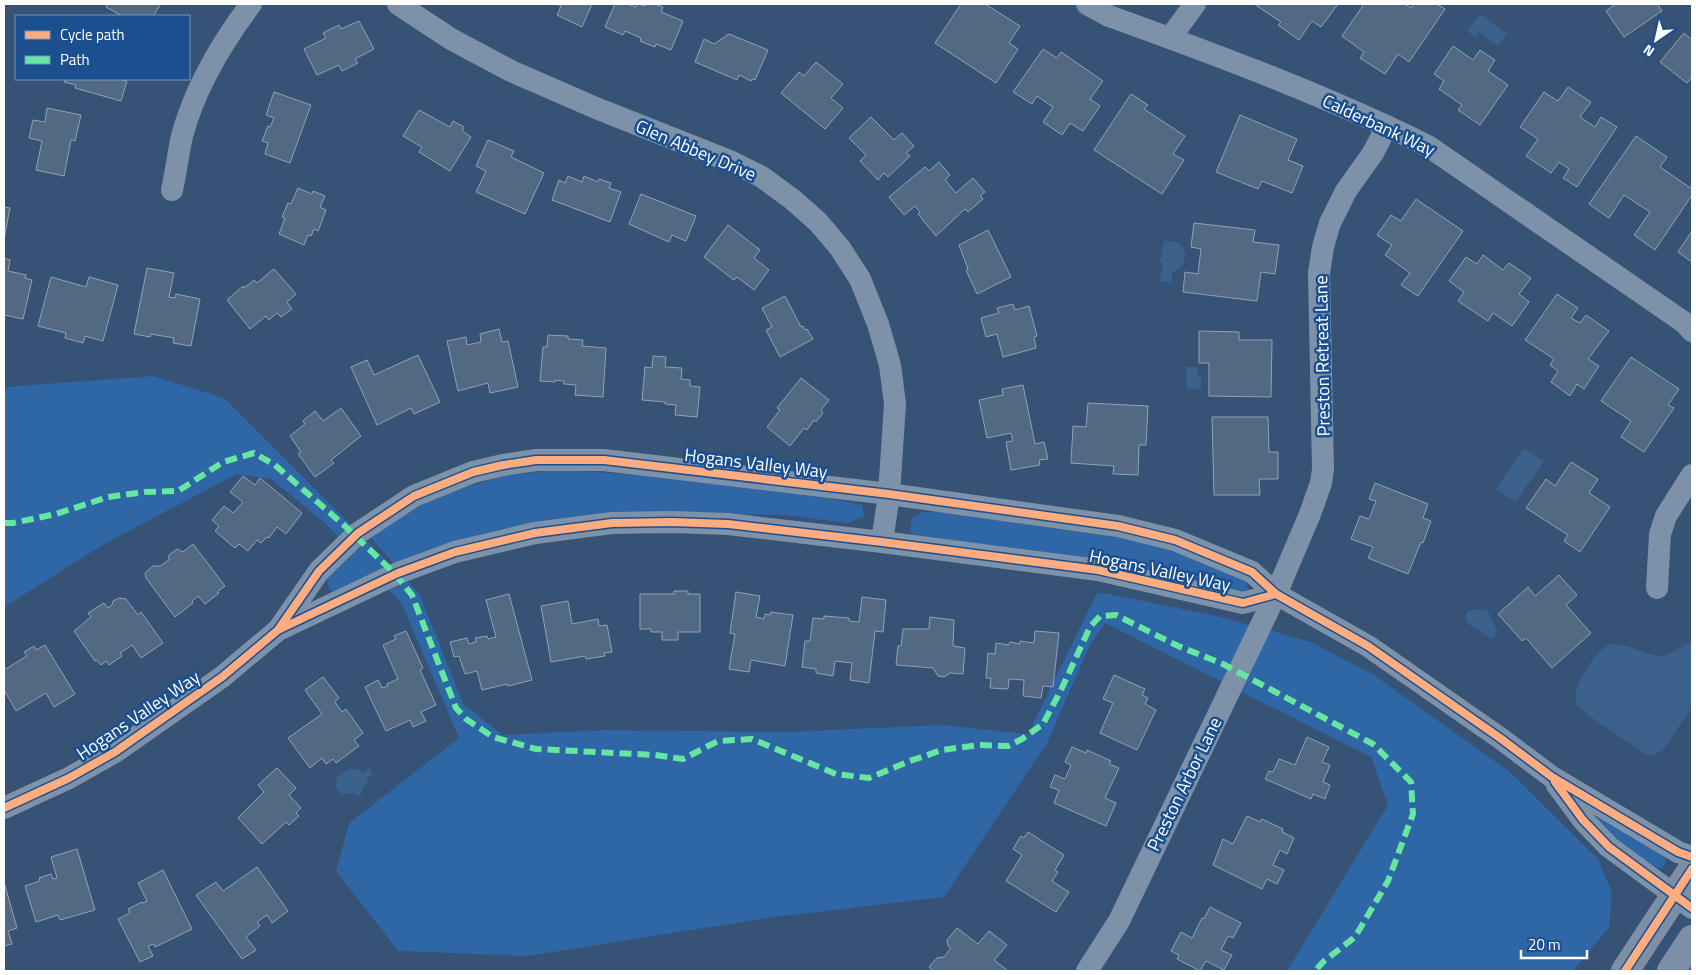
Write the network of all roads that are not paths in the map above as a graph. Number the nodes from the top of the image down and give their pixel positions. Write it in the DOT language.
graph roads {
  1 [pos="251,4"];
  2 [pos="398,4"];
  3 [pos="1087,4"];
  4 [pos="1195,4"];
  5 [pos="1170,38"];
  6 [pos="1387,126"];
  7 [pos="172,190"];
  8 [pos="1692,331"];
  9 [pos="1692,475"];
  10 [pos="889,494"];
  11 [pos="882,542"];
  12 [pos="1657,588"];
  13 [pos="1276,594"];
  14 [pos="278,630"];
  15 [pos="1552,778"];
  16 [pos="4,808"];
  17 [pos="1692,857"];
  18 [pos="1692,869"];
  19 [pos="1684,901"];
  20 [pos="1692,939"];
  21 [pos="1087,971"];
  22 [pos="1625,971"];
  23 [pos="1671,971"];
  1 -- 7 [label="street"];
  2 -- 10 [label="street, Glen Abbey Drive"];
  3 -- 5 [label="street, Calderbank Way"];
  4 -- 5 [label="street"];
  5 -- 6 [label="street, Calderbank Way"];
  6 -- 8 [label="street, Calderbank Way"];
  6 -- 13 [label="street, Preston Retreat Lane"];
  9 -- 12 [label="street"];
  10 -- 11 [label="street, Glen Abbey Drive"];
  10 -- 13 [label="street, Hogans Valley Way"];
  10 -- 14 [label="street, Hogans Valley Way"];
  11 -- 13 [label="street, Hogans Valley Way"];
  11 -- 14 [label="street, Hogans Valley Way"];
  13 -- 15 [label="street, Hogans Valley Way"];
  13 -- 21 [label="street, Preston Arbor Lane"];
  14 -- 16 [label="street, Hogans Valley Way"];
  15 -- 17 [label="street, Hogans Valley Way"];
  15 -- 19 [label="street, Hogans Valley Way"];
  18 -- 19 [label="main road"];
  19 -- 22 [label="main road"];
  20 -- 23 [label="main road"];
}
